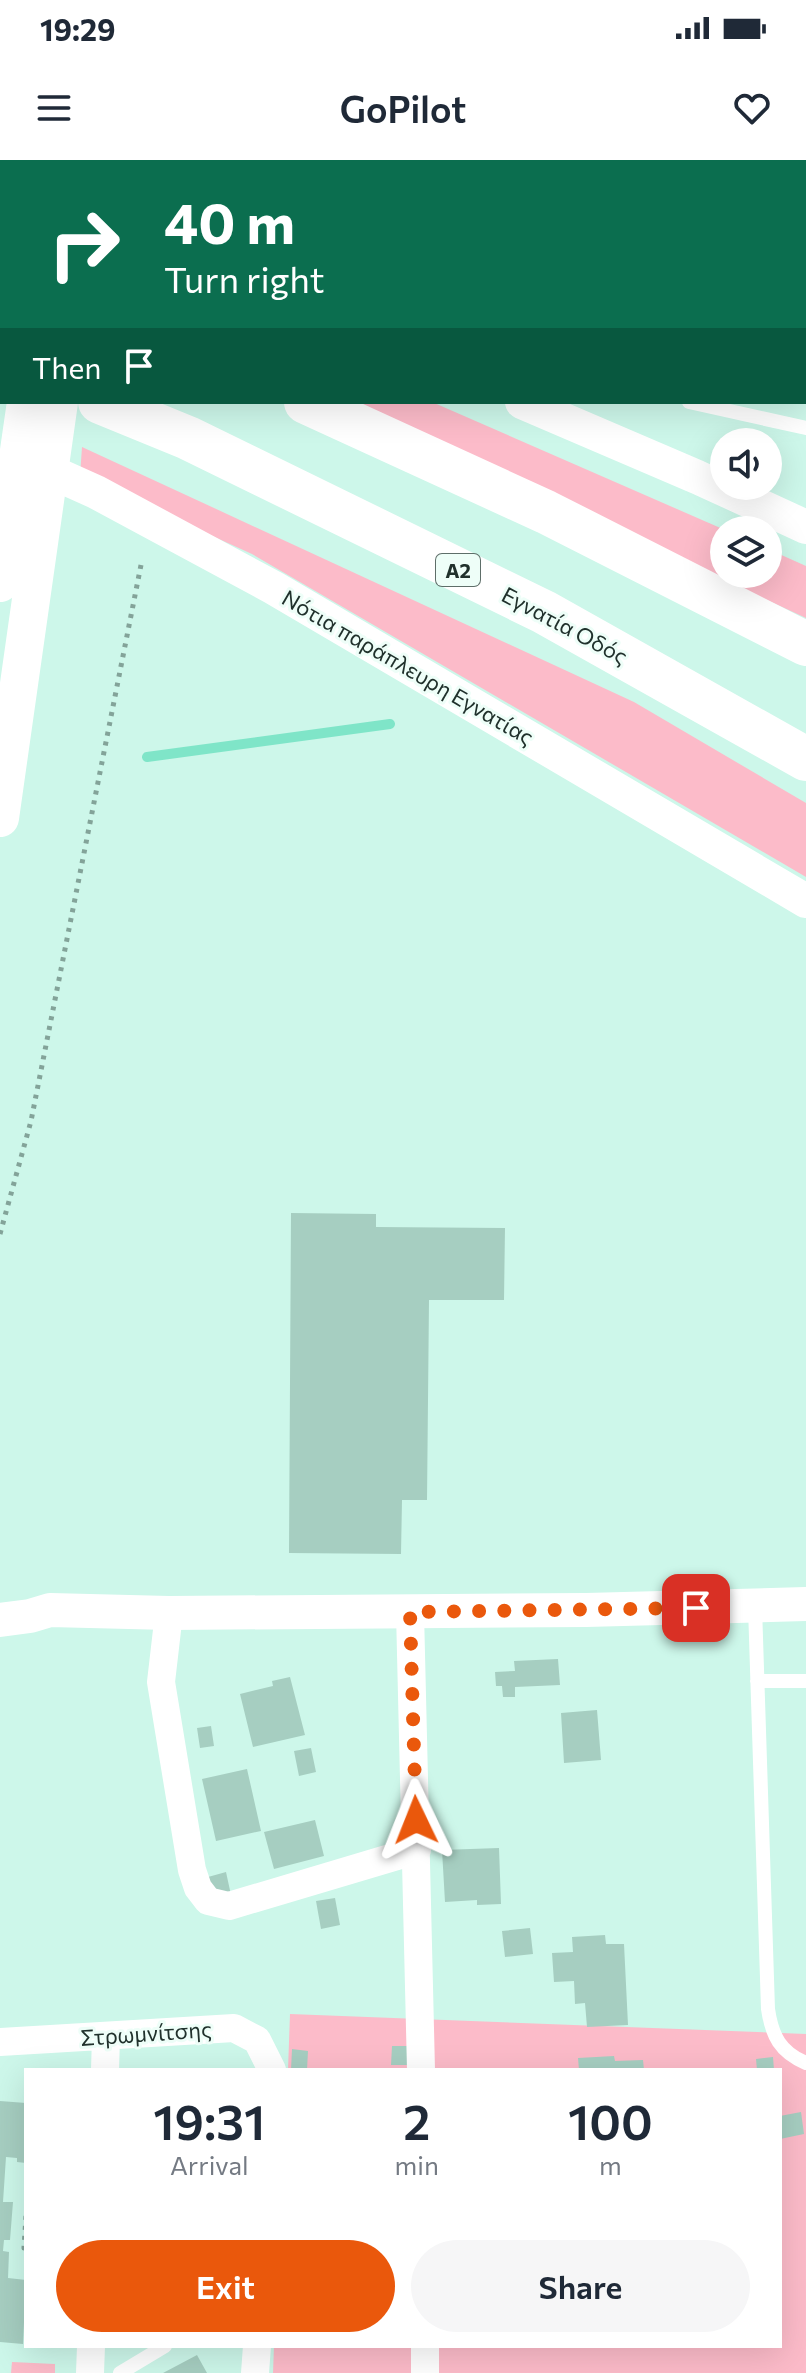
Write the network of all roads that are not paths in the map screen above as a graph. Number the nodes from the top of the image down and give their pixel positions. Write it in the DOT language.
graph roads {
  1 [pos="26,404"];
  2 [pos="58,404"];
  3 [pos="105,404"];
  4 [pos="310,404"];
  5 [pos="527,404"];
  6 [pos="698,404"];
  7 [pos="806,428"];
  8 [pos="0,451"];
  9 [pos="28,505"];
  10 [pos="806,527"];
  11 [pos="0,583"];
  12 [pos="806,644"];
  13 [pos="806,759"];
  14 [pos="0,818"];
  15 [pos="806,901"];
  16 [pos="0,1597"];
  17 [pos="806,1604"];
  18 [pos="755,1606"];
  19 [pos="50,1610"];
  20 [pos="410,1612"];
  21 [pos="169,1613"];
  22 [pos="0,1620"];
  23 [pos="757,1681"];
  24 [pos="806,1681"];
  25 [pos="417,1850"];
  26 [pos="106,2037"];
  27 [pos="0,2042"];
  28 [pos="806,2063"];
  29 [pos="105,2068"];
  30 [pos="271,2068"];
  31 [pos="421,2068"];
  32 [pos="91,2348"];
  33 [pos="162,2348"];
  34 [pos="257,2348"];
  35 [pos="425,2348"];
  36 [pos="90,2373"];
  37 [pos="120,2373"];
  38 [pos="255,2373"];
  39 [pos="425,2373"];
  1 -- 9 [label="main road"];
  2 -- 9 [label="main road"];
  3 -- 13 [label="highway, Εγνατία Οδός / Α2"];
  4 -- 12 [label="highway"];
  5 -- 10 [label="street"];
  6 -- 7 [label="lane"];
  8 -- 15 [label="street, Νότια παράπλευρη Εγνατίας"];
  9 -- 11 [label="main road"];
  9 -- 14 [label="main road"];
  16 -- 19 [label="street"];
  17 -- 18 [label="street"];
  18 -- 20 [label="street"];
  18 -- 23 [label="lane"];
  19 -- 21 [label="street"];
  19 -- 22 [label="street"];
  20 -- 21 [label="street"];
  20 -- 25 [label="street"];
  21 -- 25 [label="street"];
  23 -- 24 [label="lane"];
  23 -- 28 [label="lane"];
  25 -- 31 [label="street"];
  26 -- 27 [label="street, Στρωμνίτσης"];
  26 -- 29 [label="street"];
  26 -- 30 [label="street, Στρωμνίτσης"];
  32 -- 36 [label="street"];
  33 -- 37 [label="lane"];
  34 -- 38 [label="street"];
  35 -- 39 [label="street"];
}
